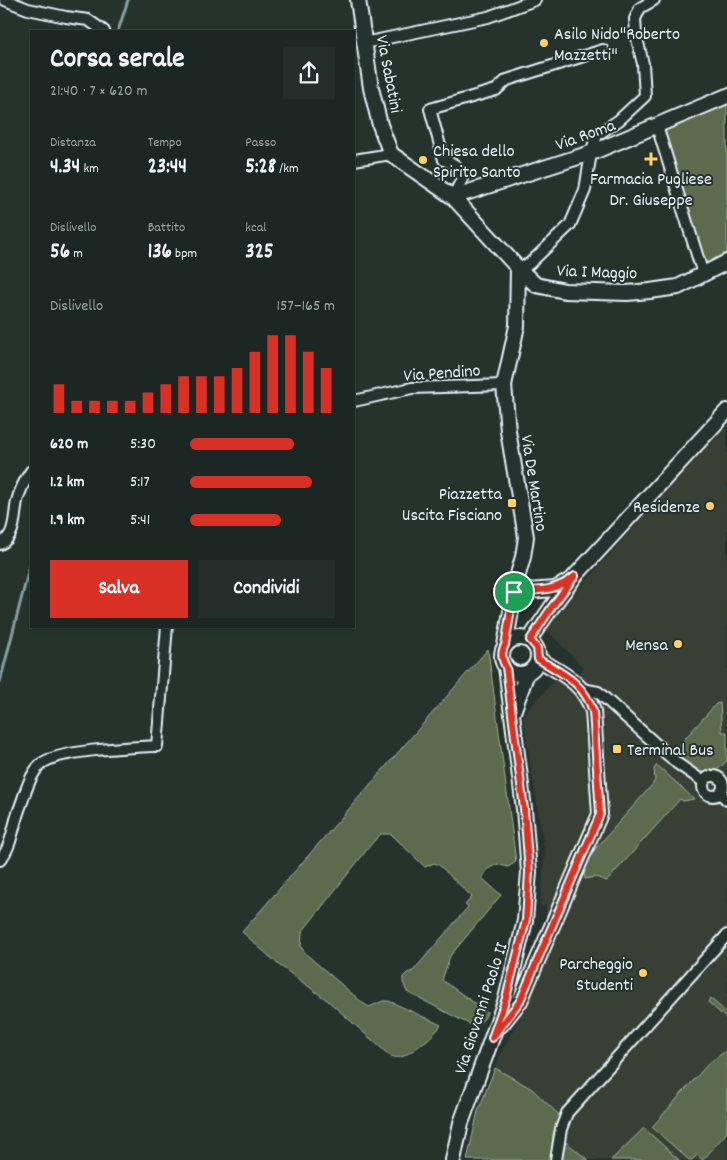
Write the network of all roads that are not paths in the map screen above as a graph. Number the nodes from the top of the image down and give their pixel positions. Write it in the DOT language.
graph roads {
  1 [pos="5,0"];
  2 [pos="358,0"];
  3 [pos="535,0"];
  4 [pos="654,0"];
  5 [pos="103,30"];
  6 [pos="364,43"];
  7 [pos="603,50"];
  8 [pos="727,96"];
  9 [pos="657,126"];
  10 [pos="591,153"];
  11 [pos="391,154"];
  12 [pos="355,160"];
  13 [pos="456,201"];
  14 [pos="727,262"];
  15 [pos="518,268"];
  16 [pos="704,274"];
  17 [pos="504,385"];
  18 [pos="355,401"];
  19 [pos="727,411"];
  20 [pos="30,472"];
  21 [pos="0,544"];
  22 [pos="575,576"];
  23 [pos="514,592"];
  24 [pos="167,628"];
  25 [pos="530,640"];
  26 [pos="505,645"];
  27 [pos="538,659"];
  28 [pos="506,667"];
  29 [pos="527,673"];
  30 [pos="582,689"];
  31 [pos="512,715"];
  32 [pos="727,770"];
  33 [pos="715,776"];
  34 [pos="727,777"];
  35 [pos="704,782"];
  36 [pos="723,793"];
  37 [pos="0,860"];
  38 [pos="727,935"];
  39 [pos="492,1038"];
  40 [pos="452,1160"];
  41 [pos="556,1160"];
  1 -- 5 [label="street"];
  2 -- 6 [label="street, Via Sabatini"];
  3 -- 6 [label="street"];
  4 -- 10 [label="street"];
  6 -- 11 [label="street, Via Sabatini"];
  7 -- 13 [label="street"];
  8 -- 9 [label="street, Via Roma"];
  9 -- 10 [label="street, Via Roma"];
  9 -- 16 [label="street"];
  10 -- 13 [label="street, Via Roma"];
  10 -- 15 [label="street"];
  11 -- 12 [label="street"];
  11 -- 13 [label="street"];
  13 -- 15 [label="street"];
  14 -- 16 [label="street, Via I Maggio"];
  15 -- 16 [label="street, Via I Maggio"];
  15 -- 17 [label="street, Via De Martino"];
  17 -- 18 [label="street, Via Pendino"];
  17 -- 23 [label="street, Via De Martino"];
  19 -- 22 [label="street"];
  20 -- 21 [label="street"];
  22 -- 23 [label="street"];
  22 -- 25 [label="street"];
  23 -- 26 [label="street, Via De Martino"];
  24 -- 37 [label="street"];
  25 -- 26 [label="street"];
  25 -- 27 [label="street"];
  26 -- 28 [label="street"];
  27 -- 29 [label="street"];
  27 -- 30 [label="street"];
  28 -- 29 [label="street"];
  28 -- 31 [label="street, Via Giovanni Paolo II"];
  29 -- 31 [label="street, Via Giovanni Paolo II"];
  30 -- 35 [label="street"];
  30 -- 39 [label="street"];
  31 -- 39 [label="street, Via Giovanni Paolo II"];
  32 -- 33 [label="street"];
  33 -- 35 [label="street"];
  33 -- 36 [label="street"];
  34 -- 36 [label="street"];
  35 -- 36 [label="street"];
  38 -- 41 [label="street"];
  39 -- 40 [label="street, Via Giovanni Paolo II"];
}
